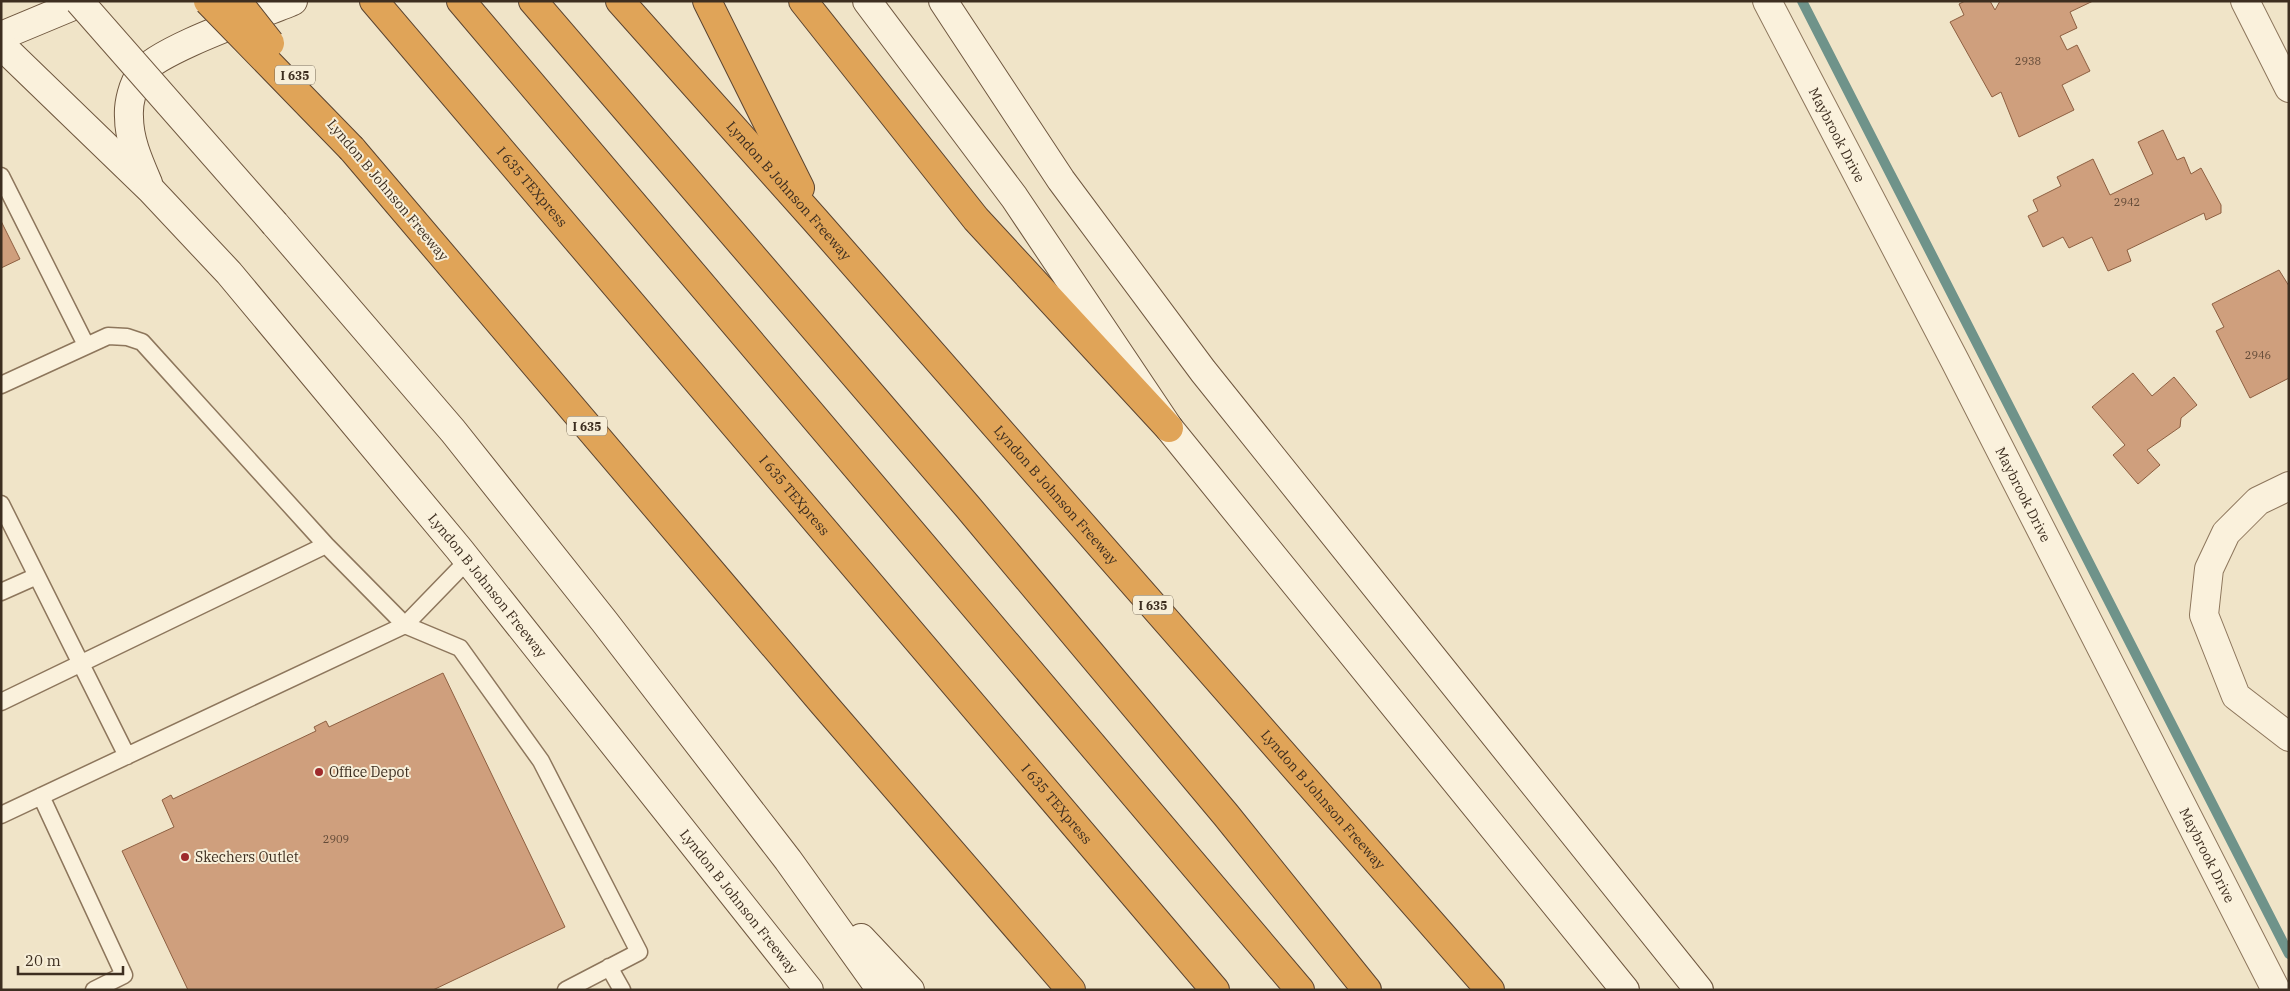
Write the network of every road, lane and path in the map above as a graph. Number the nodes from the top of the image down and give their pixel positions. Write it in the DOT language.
graph roads {
  1 [pos="79,1"];
  2 [pos="85,1"];
  3 [pos="208,1"];
  4 [pos="237,1"];
  5 [pos="293,1"];
  6 [pos="374,1"];
  7 [pos="462,1"];
  8 [pos="533,1"];
  9 [pos="706,1"];
  10 [pos="803,1"];
  11 [pos="867,1"];
  12 [pos="943,1"];
  13 [pos="1767,1"];
  14 [pos="2245,1"];
  15 [pos="622,3"];
  16 [pos="1,36"];
  17 [pos="1,45"];
  18 [pos="2282,58"];
  19 [pos="2289,88"];
  20 [pos="352,149"];
  21 [pos="1,176"];
  22 [pos="151,190"];
  23 [pos="816,220"];
  24 [pos="86,345"];
  25 [pos="1,385"];
  26 [pos="1169,428"];
  27 [pos="2289,486"];
  28 [pos="1,504"];
  29 [pos="326,545"];
  30 [pos="468,560"];
  31 [pos="37,576"];
  32 [pos="1,592"];
  33 [pos="405,626"];
  34 [pos="81,664"];
  35 [pos="1,702"];
  36 [pos="2289,737"];
  37 [pos="127,756"];
  38 [pos="42,796"];
  39 [pos="1,815"];
  40 [pos="788,860"];
  41 [pos="609,967"];
  42 [pos="94,990"];
  43 [pos="566,990"];
  44 [pos="622,990"];
  45 [pos="809,990"];
  46 [pos="881,990"];
  47 [pos="910,990"];
  48 [pos="1071,990"];
  49 [pos="1215,990"];
  50 [pos="1300,990"];
  51 [pos="1368,990"];
  52 [pos="1490,990"];
  53 [pos="1625,990"];
  54 [pos="1698,990"];
  55 [pos="2276,990"];
  1 -- 40 [label="main road, bridge"];
  2 -- 16 [label="main road"];
  3 -- 20 [label="highway, bridge"];
  4 -- 20 [label="highway, Lyndon B Johnson Freeway / I 635, bridge"];
  5 -- 22 [label="main road"];
  6 -- 49 [label="highway, I 635 TEXpress"];
  7 -- 50 [label="highway"];
  8 -- 51 [label="highway"];
  9 -- 23 [label="highway"];
  10 -- 26 [label="highway"];
  11 -- 26 [label="main road"];
  12 -- 54 [label="main road"];
  13 -- 55 [label="main road, Maybrook Drive"];
  14 -- 18 [label="main road"];
  15 -- 23 [label="highway, Lyndon B Johnson Freeway / I 635"];
  17 -- 22 [label="main road, Lyndon B Johnson Freeway"];
  18 -- 19 [label="main road"];
  20 -- 48 [label="highway, Lyndon B Johnson Freeway / I 635"];
  21 -- 24 [label="lane"];
  22 -- 30 [label="main road, Lyndon B Johnson Freeway"];
  23 -- 52 [label="highway, Lyndon B Johnson Freeway / I 635"];
  24 -- 25 [label="lane"];
  24 -- 29 [label="lane"];
  26 -- 53 [label="main road"];
  27 -- 36 [label="main road"];
  28 -- 31 [label="lane"];
  29 -- 33 [label="lane"];
  29 -- 34 [label="lane"];
  30 -- 33 [label="lane"];
  30 -- 45 [label="main road, Lyndon B Johnson Freeway"];
  31 -- 32 [label="lane"];
  31 -- 34 [label="lane"];
  33 -- 37 [label="lane"];
  33 -- 41 [label="lane"];
  34 -- 35 [label="lane"];
  34 -- 37 [label="lane"];
  37 -- 38 [label="lane"];
  38 -- 39 [label="lane"];
  38 -- 42 [label="lane"];
  40 -- 46 [label="main road"];
  40 -- 47 [label="main road"];
  41 -- 43 [label="lane"];
  41 -- 44 [label="lane"];
}
